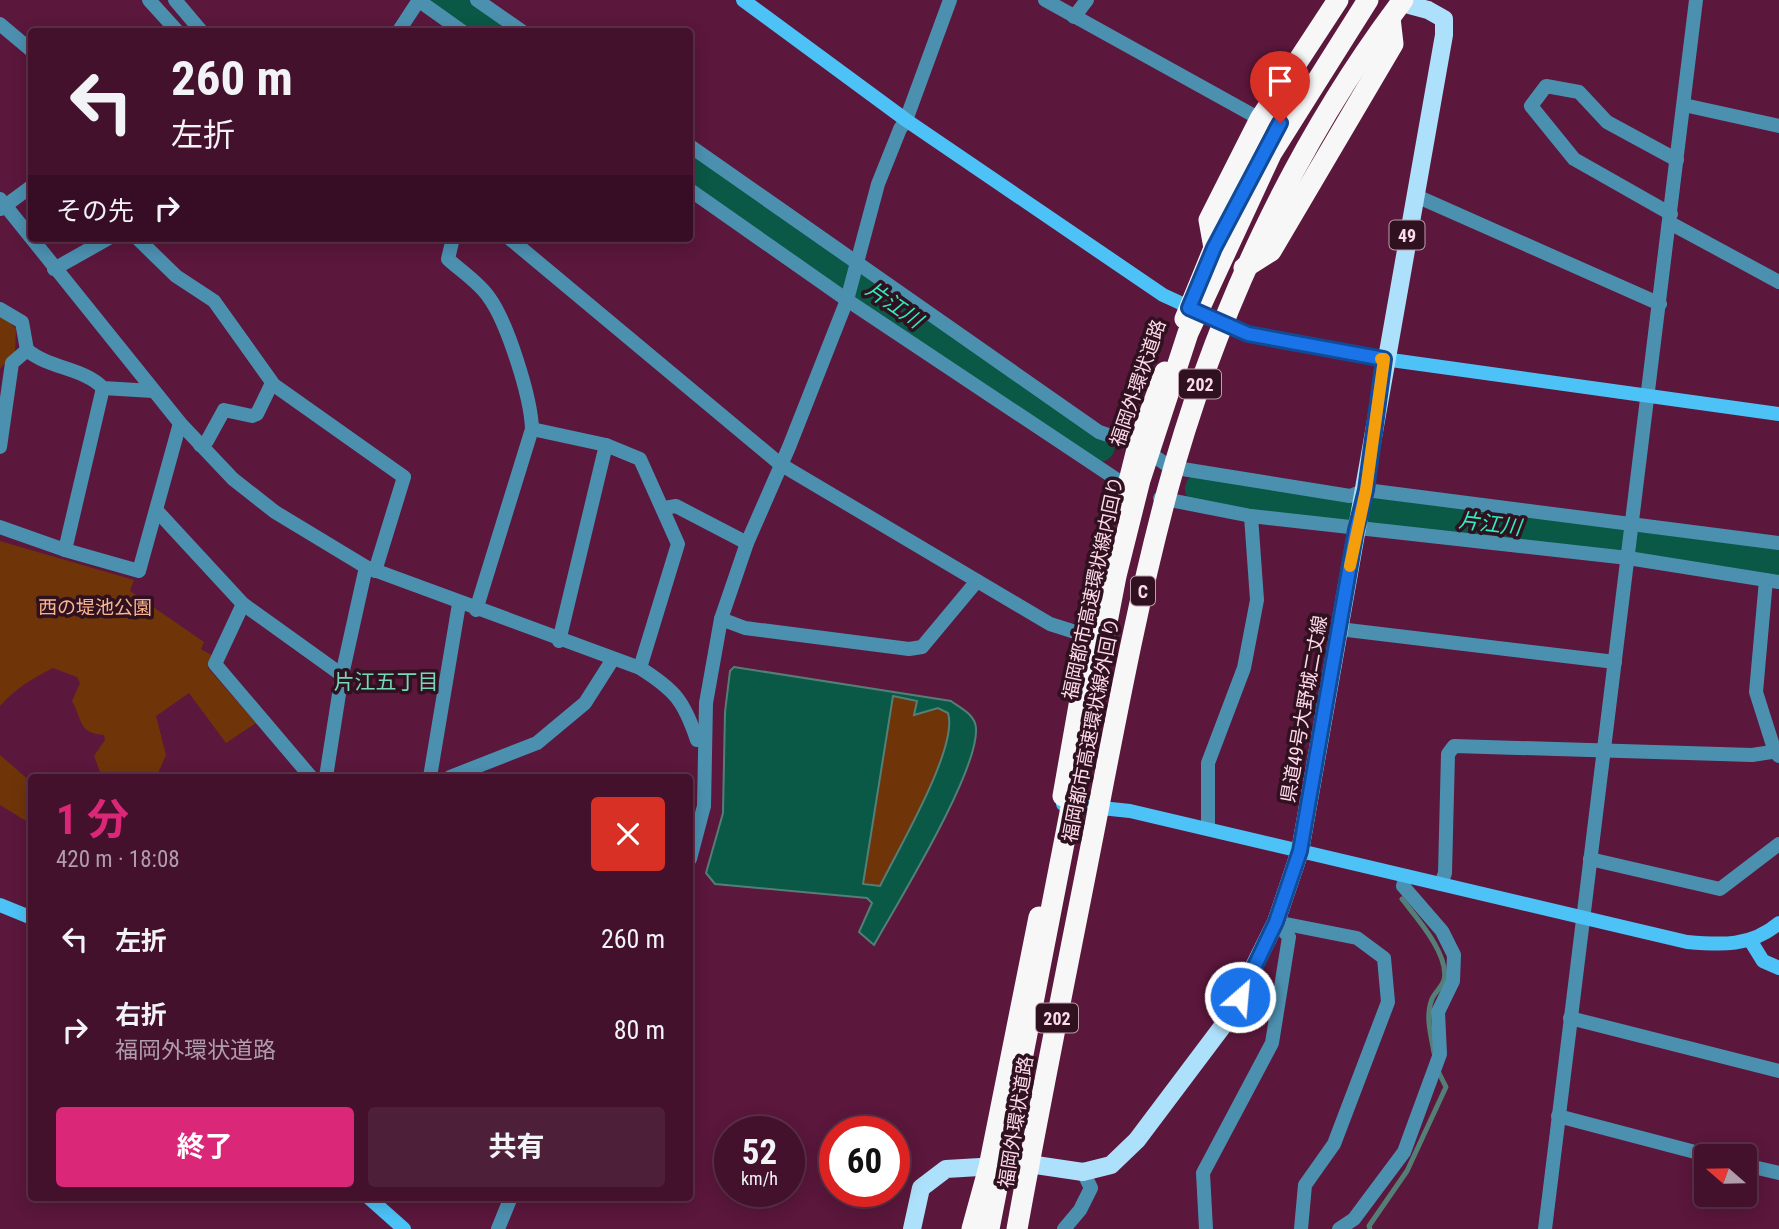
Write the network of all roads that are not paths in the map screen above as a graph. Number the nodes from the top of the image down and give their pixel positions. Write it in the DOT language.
graph roads {
  1 [pos="149,0"];
  2 [pos="175,0"];
  3 [pos="419,0"];
  4 [pos="477,0"];
  5 [pos="743,0"];
  6 [pos="950,0"];
  7 [pos="1045,0"];
  8 [pos="1087,0"];
  9 [pos="1338,0"];
  10 [pos="1359,0"];
  11 [pos="1368,0"];
  12 [pos="1696,0"];
  13 [pos="1400,5"];
  14 [pos="1074,17"];
  15 [pos="0,24"];
  16 [pos="174,28"];
  17 [pos="199,28"];
  18 [pos="401,28"];
  19 [pos="458,28"];
  20 [pos="517,28"];
  21 [pos="28,48"];
  22 [pos="1684,105"];
  23 [pos="1259,119"];
  24 [pos="906,120"];
  25 [pos="1779,126"];
  26 [pos="693,148"];
  27 [pos="1677,160"];
  28 [pos="28,189"];
  29 [pos="693,192"];
  30 [pos="1414,195"];
  31 [pos="2,205"];
  32 [pos="1670,219"];
  33 [pos="28,237"];
  34 [pos="32,242"];
  35 [pos="102,242"];
  36 [pos="141,242"];
  37 [pos="452,242"];
  38 [pos="514,242"];
  39 [pos="1214,248"];
  40 [pos="858,263"];
  41 [pos="54,269"];
  42 [pos="1779,282"];
  43 [pos="847,300"];
  44 [pos="1660,304"];
  45 [pos="1189,308"];
  46 [pos="0,309"];
  47 [pos="1222,324"];
  48 [pos="27,350"];
  49 [pos="1384,359"];
  50 [pos="272,383"];
  51 [pos="103,388"];
  52 [pos="153,391"];
  53 [pos="1648,398"];
  54 [pos="1779,414"];
  55 [pos="180,424"];
  56 [pos="531,429"];
  57 [pos="200,445"];
  58 [pos="606,445"];
  59 [pos="1139,445"];
  60 [pos="0,447"];
  61 [pos="780,464"];
  62 [pos="1170,467"];
  63 [pos="1128,486"];
  64 [pos="1365,493"];
  65 [pos="1160,498"];
  66 [pos="664,508"];
  67 [pos="158,512"];
  68 [pos="1251,516"];
  69 [pos="1357,526"];
  70 [pos="0,527"];
  71 [pos="1632,527"];
  72 [pos="747,543"];
  73 [pos="1779,543"];
  74 [pos="65,550"];
  75 [pos="1629,555"];
  76 [pos="371,569"];
  77 [pos="977,581"];
  78 [pos="1772,581"];
  79 [pos="243,604"];
  80 [pos="459,604"];
  81 [pos="476,610"];
  82 [pos="721,619"];
  83 [pos="1339,629"];
  84 [pos="1091,636"];
  85 [pos="559,640"];
  86 [pos="613,659"];
  87 [pos="1615,662"];
  88 [pos="640,668"];
  89 [pos="342,674"];
  90 [pos="704,740"];
  91 [pos="1602,752"];
  92 [pos="1778,753"];
  93 [pos="308,774"];
  94 [pos="326,774"];
  95 [pos="431,774"];
  96 [pos="458,774"];
  97 [pos="1062,804"];
  98 [pos="1097,808"];
  99 [pos="1208,828"];
  100 [pos="1779,844"];
  101 [pos="693,848"];
  102 [pos="1300,851"];
  103 [pos="1590,859"];
  104 [pos="1406,876"];
  105 [pos="1441,884"];
  106 [pos="0,905"];
  107 [pos="28,916"];
  108 [pos="1583,917"];
  109 [pos="1276,922"];
  110 [pos="1779,923"];
  111 [pos="1751,940"];
  112 [pos="1779,968"];
  113 [pos="1570,1018"];
  114 [pos="1779,1071"];
  115 [pos="1558,1116"];
  116 [pos="1694,1152"];
  117 [pos="1029,1164"];
  118 [pos="989,1167"];
  119 [pos="1757,1168"];
  120 [pos="1083,1172"];
  121 [pos="1779,1173"];
  122 [pos="372,1201"];
  123 [pos="509,1201"];
  124 [pos="404,1229"];
  125 [pos="498,1229"];
  126 [pos="912,1229"];
  127 [pos="972,1229"];
  128 [pos="989,1229"];
  129 [pos="1017,1229"];
  130 [pos="1023,1229"];
  131 [pos="1064,1229"];
  132 [pos="1206,1229"];
  133 [pos="1301,1229"];
  134 [pos="1339,1229"];
  135 [pos="1545,1229"];
  1 -- 16 [label="street"];
  2 -- 17 [label="street"];
  3 -- 18 [label="street"];
  3 -- 19 [label="street"];
  4 -- 20 [label="street"];
  5 -- 24 [label="street"];
  6 -- 24 [label="street"];
  7 -- 14 [label="street"];
  8 -- 14 [label="street"];
  9 -- 23 [label="highway"];
  10 -- 39 [label="highway, 福岡外環状道路 / 202"];
  11 -- 128 [label="highway, 福岡都市高速環状線内回り / C, bridge"];
  12 -- 22 [label="street"];
  13 -- 30 [label="main road, 県道49号大野城二丈線 / 49"];
  13 -- 47 [label="highway, 福岡外環状道路 / 202"];
  13 -- 129 [label="highway, 福岡都市高速環状線外回り / C, bridge"];
  14 -- 23 [label="street"];
  15 -- 21 [label="street"];
  22 -- 25 [label="street"];
  22 -- 27 [label="street"];
  23 -- 39 [label="highway"];
  24 -- 40 [label="street"];
  24 -- 45 [label="street"];
  26 -- 40 [label="street"];
  27 -- 32 [label="street"];
  27 -- 32 [label="street"];
  28 -- 31 [label="street"];
  29 -- 43 [label="street"];
  30 -- 44 [label="street"];
  30 -- 49 [label="main road, 県道49号大野城二丈線 / 49"];
  31 -- 33 [label="street"];
  32 -- 42 [label="street"];
  32 -- 44 [label="street"];
  34 -- 41 [label="street"];
  35 -- 41 [label="street"];
  36 -- 50 [label="street"];
  37 -- 56 [label="street"];
  38 -- 61 [label="street"];
  39 -- 45 [label="highway, 福岡外環状道路 / 202"];
  40 -- 43 [label="street"];
  40 -- 59 [label="street"];
  41 -- 52 [label="street"];
  43 -- 61 [label="street"];
  43 -- 63 [label="street"];
  44 -- 53 [label="street"];
  45 -- 47 [label="street"];
  45 -- 59 [label="highway, 福岡外環状道路 / 202"];
  46 -- 48 [label="street"];
  47 -- 49 [label="street"];
  47 -- 62 [label="highway, 福岡外環状道路 / 202"];
  48 -- 51 [label="street"];
  48 -- 60 [label="street"];
  49 -- 53 [label="street"];
  49 -- 64 [label="main road, 県道49号大野城二丈線 / 49"];
  50 -- 57 [label="street"];
  50 -- 76 [label="street"];
  51 -- 52 [label="street"];
  51 -- 74 [label="street"];
  52 -- 55 [label="street"];
  53 -- 54 [label="street"];
  53 -- 71 [label="street"];
  55 -- 57 [label="street"];
  55 -- 67 [label="street"];
  56 -- 58 [label="street"];
  56 -- 81 [label="street"];
  57 -- 76 [label="street"];
  58 -- 66 [label="street"];
  58 -- 85 [label="street"];
  59 -- 62 [label="street"];
  59 -- 63 [label="highway, 福岡外環状道路 / 202"];
  61 -- 72 [label="street"];
  61 -- 77 [label="street"];
  62 -- 64 [label="street"];
  62 -- 65 [label="highway, 福岡外環状道路 / 202"];
  63 -- 84 [label="highway, 福岡外環状道路 / 202"];
  64 -- 69 [label="main road, 県道49号大野城二丈線 / 49"];
  64 -- 71 [label="street"];
  65 -- 68 [label="street"];
  65 -- 98 [label="highway, 福岡外環状道路 / 202"];
  66 -- 72 [label="street"];
  66 -- 88 [label="street"];
  67 -- 74 [label="street"];
  67 -- 79 [label="street"];
  68 -- 69 [label="street"];
  68 -- 99 [label="street"];
  69 -- 75 [label="street"];
  69 -- 83 [label="main road, 県道49号大野城二丈線 / 49"];
  70 -- 74 [label="street"];
  71 -- 73 [label="street"];
  71 -- 75 [label="street"];
  72 -- 82 [label="street"];
  75 -- 78 [label="street"];
  75 -- 87 [label="street"];
  76 -- 80 [label="street"];
  76 -- 89 [label="street"];
  77 -- 82 [label="street"];
  77 -- 84 [label="street"];
  78 -- 92 [label="street"];
  79 -- 89 [label="street"];
  79 -- 93 [label="street"];
  80 -- 81 [label="street"];
  80 -- 95 [label="street"];
  81 -- 85 [label="street"];
  82 -- 90 [label="street"];
  83 -- 87 [label="street"];
  83 -- 102 [label="main road, 県道49号大野城二丈線 / 49"];
  84 -- 97 [label="highway, 福岡外環状道路 / 202"];
  85 -- 86 [label="street"];
  86 -- 88 [label="street"];
  86 -- 96 [label="street"];
  87 -- 91 [label="street"];
  88 -- 90 [label="street"];
  89 -- 94 [label="street"];
  90 -- 101 [label="street"];
  91 -- 92 [label="street"];
  91 -- 103 [label="street"];
  91 -- 105 [label="street"];
  97 -- 98 [label="street"];
  97 -- 118 [label="highway, 福岡外環状道路 / 202"];
  98 -- 99 [label="street"];
  98 -- 117 [label="highway, 福岡外環状道路 / 202"];
  99 -- 102 [label="street"];
  100 -- 103 [label="street"];
  102 -- 104 [label="street"];
  102 -- 109 [label="main road, 県道49号大野城二丈線 / 49"];
  103 -- 108 [label="street"];
  104 -- 105 [label="street"];
  104 -- 134 [label="street"];
  105 -- 108 [label="street"];
  106 -- 107 [label="street"];
  108 -- 111 [label="street"];
  108 -- 113 [label="street"];
  109 -- 120 [label="main road, 県道49号大野城二丈線 / 49"];
  109 -- 132 [label="street"];
  109 -- 133 [label="street"];
  110 -- 111 [label="street"];
  111 -- 112 [label="street"];
  113 -- 114 [label="street"];
  113 -- 115 [label="street"];
  115 -- 116 [label="street"];
  115 -- 135 [label="street"];
  117 -- 118 [label="main road, 県道49号大野城二丈線 / 49"];
  117 -- 120 [label="main road, 県道49号大野城二丈線 / 49"];
  117 -- 130 [label="highway, 福岡外環状道路 / 202"];
  118 -- 126 [label="main road, 県道49号大野城二丈線 / 49"];
  118 -- 127 [label="highway, 福岡外環状道路 / 202"];
  119 -- 121 [label="street"];
  120 -- 131 [label="street"];
  122 -- 124 [label="street"];
  123 -- 125 [label="street"];
}
